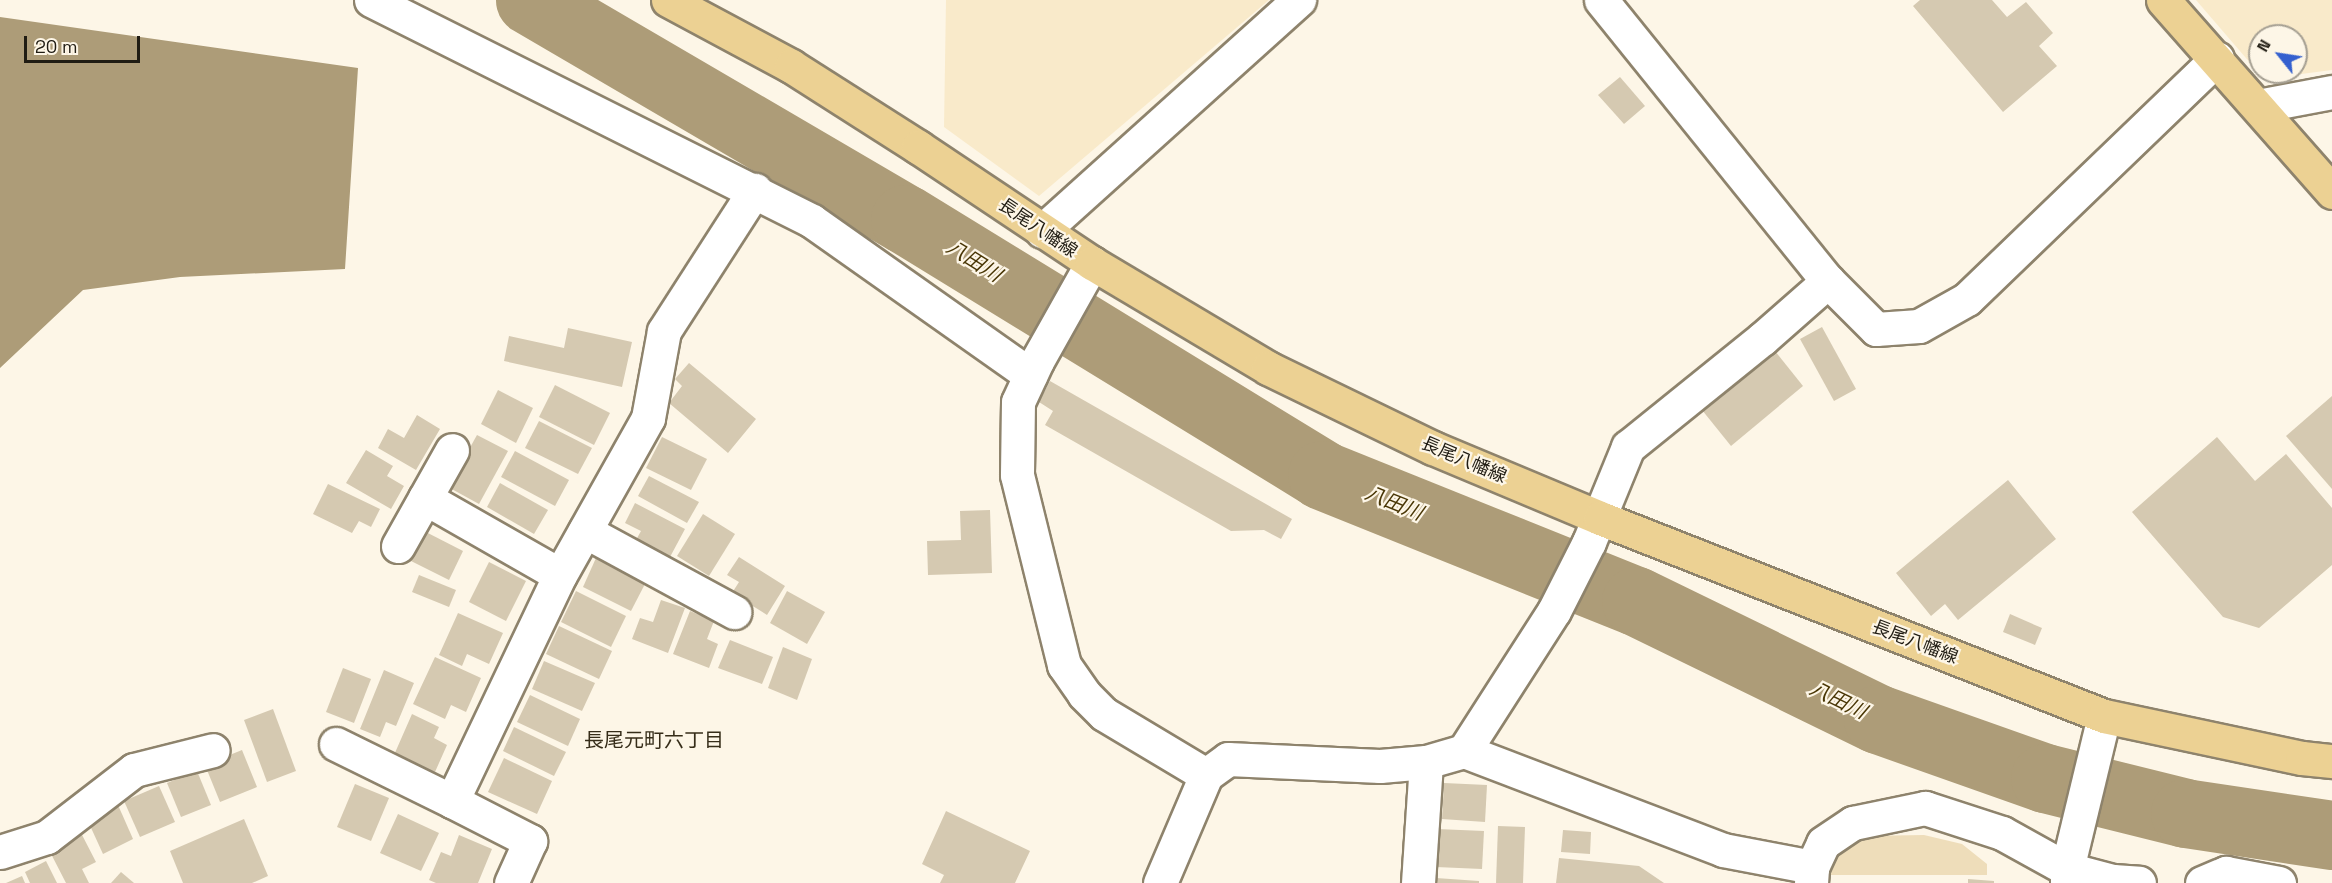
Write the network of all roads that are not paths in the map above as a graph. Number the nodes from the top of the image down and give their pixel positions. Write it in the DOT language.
graph roads {
  1 [pos="371,0"];
  2 [pos="668,0"];
  3 [pos="1299,0"];
  4 [pos="1601,0"];
  5 [pos="2163,0"];
  6 [pos="2217,58"];
  7 [pos="2332,92"];
  8 [pos="2258,105"];
  9 [pos="754,189"];
  10 [pos="2332,192"];
  11 [pos="1042,231"];
  12 [pos="1092,263"];
  13 [pos="1828,281"];
  14 [pos="1034,368"];
  15 [pos="452,450"];
  16 [pos="425,498"];
  17 [pos="1594,530"];
  18 [pos="585,531"];
  19 [pos="398,546"];
  20 [pos="560,576"];
  21 [pos="734,612"];
  22 [pos="2104,716"];
  23 [pos="336,744"];
  24 [pos="213,750"];
  25 [pos="1464,752"];
  26 [pos="2332,761"];
  27 [pos="1426,762"];
  28 [pos="1206,775"];
  29 [pos="452,801"];
  30 [pos="0,852"];
  31 [pos="1811,875"];
  32 [pos="2067,876"];
  33 [pos="512,883"];
  34 [pos="1160,883"];
  35 [pos="1418,883"];
  36 [pos="2139,883"];
  37 [pos="2202,883"];
  38 [pos="2279,883"];
  1 -- 9 [label="street"];
  2 -- 11 [label="main road, 長尾八幡線"];
  3 -- 11 [label="street"];
  4 -- 13 [label="street"];
  5 -- 6 [label="main road"];
  6 -- 8 [label="main road"];
  6 -- 13 [label="street"];
  7 -- 8 [label="street"];
  8 -- 10 [label="main road"];
  9 -- 14 [label="street"];
  9 -- 18 [label="street"];
  11 -- 12 [label="main road, 長尾八幡線"];
  12 -- 14 [label="street"];
  12 -- 17 [label="main road, 長尾八幡線"];
  13 -- 17 [label="street"];
  14 -- 28 [label="street"];
  15 -- 16 [label="street"];
  16 -- 19 [label="street"];
  16 -- 20 [label="street"];
  17 -- 22 [label="main road, 長尾八幡線"];
  17 -- 25 [label="street"];
  18 -- 20 [label="street"];
  18 -- 21 [label="street"];
  20 -- 29 [label="street"];
  22 -- 26 [label="main road, 長尾八幡線"];
  22 -- 32 [label="street"];
  23 -- 29 [label="street"];
  24 -- 30 [label="street"];
  25 -- 27 [label="street"];
  25 -- 31 [label="street"];
  27 -- 28 [label="street"];
  27 -- 35 [label="street"];
  28 -- 34 [label="street"];
  29 -- 33 [label="street"];
  31 -- 32 [label="street"];
  32 -- 36 [label="street"];
  37 -- 38 [label="street"];
}
